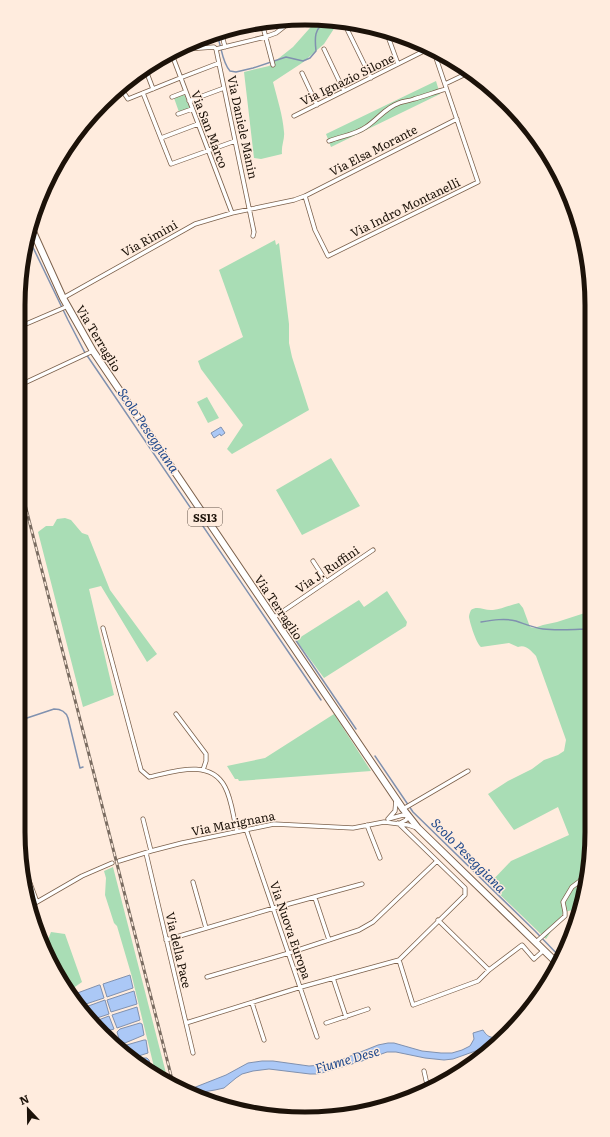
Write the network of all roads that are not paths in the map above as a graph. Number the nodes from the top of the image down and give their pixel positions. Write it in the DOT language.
graph roads {
  1 [pos="285,26"];
  2 [pos="346,27"];
  3 [pos="263,28"];
  4 [pos="266,37"];
  5 [pos="222,38"];
  6 [pos="389,38"];
  7 [pos="224,47"];
  8 [pos="192,49"];
  9 [pos="217,49"];
  10 [pos="324,49"];
  11 [pos="425,52"];
  12 [pos="435,57"];
  13 [pos="173,58"];
  14 [pos="219,63"];
  15 [pos="398,64"];
  16 [pos="273,65"];
  17 [pos="147,73"];
  18 [pos="302,73"];
  19 [pos="464,75"];
  20 [pos="180,78"];
  21 [pos="371,78"];
  22 [pos="445,84"];
  23 [pos="224,88"];
  24 [pos="153,89"];
  25 [pos="446,89"];
  26 [pos="344,91"];
  27 [pos="123,92"];
  28 [pos="185,92"];
  29 [pos="143,93"];
  30 [pos="172,97"];
  31 [pos="189,101"];
  32 [pos="317,105"];
  33 [pos="192,109"];
  34 [pos="178,114"];
  35 [pos="294,116"];
  36 [pos="457,119"];
  37 [pos="198,124"];
  38 [pos="161,138"];
  39 [pos="235,141"];
  40 [pos="329,141"];
  41 [pos="208,150"];
  42 [pos="305,196"];
  43 [pos="299,199"];
  44 [pos="250,210"];
  45 [pos="232,213"];
  46 [pos="253,236"];
  47 [pos="34,238"];
  48 [pos="63,298"];
  49 [pos="66,307"];
  50 [pos="25,324"];
  51 [pos="91,352"];
  52 [pos="25,383"];
  53 [pos="373,550"];
  54 [pos="313,561"];
  55 [pos="326,581"];
  56 [pos="273,618"];
  57 [pos="103,628"];
  58 [pos="176,714"];
  59 [pos="203,770"];
  60 [pos="468,771"];
  61 [pos="396,799"];
  62 [pos="407,807"];
  63 [pos="408,816"];
  64 [pos="143,819"];
  65 [pos="386,820"];
  66 [pos="398,823"];
  67 [pos="367,825"];
  68 [pos="418,828"];
  69 [pos="246,829"];
  70 [pos="237,831"];
  71 [pos="152,851"];
  72 [pos="146,852"];
  73 [pos="380,858"];
  74 [pos="119,861"];
  75 [pos="438,861"];
  76 [pos="112,863"];
  77 [pos="581,879"];
  78 [pos="29,880"];
  79 [pos="193,882"];
  80 [pos="362,884"];
  81 [pos="315,898"];
  82 [pos="37,902"];
  83 [pos="274,908"];
  84 [pos="438,920"];
  85 [pos="206,928"];
  86 [pos="166,940"];
  87 [pos="329,940"];
  88 [pos="538,941"];
  89 [pos="542,951"];
  90 [pos="289,953"];
  91 [pos="399,960"];
  92 [pos="554,960"];
  93 [pos="489,970"];
  94 [pos="207,977"];
  95 [pos="333,978"];
  96 [pos="301,987"];
  97 [pos="252,1002"];
  98 [pos="368,1009"];
  99 [pos="346,1016"];
  100 [pos="186,1023"];
  101 [pos="326,1023"];
  102 [pos="317,1037"];
  103 [pos="264,1040"];
  104 [pos="193,1053"];
  105 [pos="424,1071"];
  106 [pos="427,1084"];
  1 -- 4 [label="street"];
  2 -- 21 [label="street"];
  3 -- 4 [label="street"];
  4 -- 7 [label="street"];
  4 -- 16 [label="street"];
  5 -- 7 [label="street"];
  6 -- 15 [label="street"];
  7 -- 9 [label="street"];
  8 -- 9 [label="street"];
  9 -- 14 [label="street, Via Daniele Manin"];
  10 -- 26 [label="street"];
  11 -- 15 [label="street, Via Ignazio Silone"];
  12 -- 22 [label="street"];
  13 -- 20 [label="street, Via San Marco"];
  14 -- 20 [label="street"];
  14 -- 23 [label="street, Via Daniele Manin"];
  15 -- 21 [label="street, Via Ignazio Silone"];
  17 -- 24 [label="street"];
  18 -- 32 [label="street"];
  19 -- 22 [label="street"];
  20 -- 24 [label="street"];
  20 -- 28 [label="street, Via San Marco"];
  21 -- 26 [label="street, Via Ignazio Silone"];
  22 -- 25 [label="street"];
  23 -- 31 [label="street"];
  23 -- 39 [label="street, Via Daniele Manin"];
  24 -- 29 [label="street"];
  25 -- 36 [label="street"];
  25 -- 40 [label="street"];
  26 -- 32 [label="street, Via Ignazio Silone"];
  27 -- 29 [label="street"];
  28 -- 30 [label="street"];
  28 -- 31 [label="street, Via San Marco"];
  29 -- 38 [label="street"];
  31 -- 33 [label="street, Via San Marco"];
  32 -- 35 [label="street, Via Ignazio Silone"];
  33 -- 34 [label="street"];
  33 -- 37 [label="street, Via San Marco"];
  36 -- 42 [label="street, Via Elsa Morante"];
  36 -- 42 [label="street, Via Indro Montanelli"];
  37 -- 38 [label="street"];
  37 -- 41 [label="street, Via San Marco"];
  38 -- 41 [label="street"];
  39 -- 41 [label="street"];
  39 -- 44 [label="street, Via Daniele Manin"];
  41 -- 45 [label="street, Via San Marco"];
  42 -- 43 [label="street, Via Elsa Morante"];
  43 -- 44 [label="street, Via Rimini"];
  44 -- 45 [label="street, Via Rimini"];
  44 -- 46 [label="street"];
  45 -- 48 [label="street, Via Rimini"];
  47 -- 48 [label="main road, Via Terraglio / SS13"];
  48 -- 49 [label="main road, Via Terraglio / SS13"];
  49 -- 50 [label="street"];
  49 -- 51 [label="main road, Via Terraglio / SS13"];
  51 -- 52 [label="street"];
  51 -- 56 [label="main road, Via Terraglio / SS13"];
  53 -- 55 [label="street, Via J. Ruffini"];
  54 -- 55 [label="street"];
  55 -- 56 [label="street, Via J. Ruffini"];
  56 -- 61 [label="main road, Via Terraglio / SS13"];
  57 -- 59 [label="street"];
  58 -- 59 [label="street"];
  59 -- 70 [label="street"];
  60 -- 62 [label="street"];
  61 -- 62 [label="main road, Via Terraglio / SS13"];
  61 -- 65 [label="street"];
  62 -- 63 [label="main road, Via Terraglio / SS13"];
  63 -- 65 [label="street, Via Marignana"];
  63 -- 66 [label="street"];
  63 -- 68 [label="main road, Via Terraglio / SS13"];
  64 -- 71 [label="street"];
  65 -- 66 [label="street, Via Marignana"];
  65 -- 67 [label="street, Via Marignana"];
  66 -- 68 [label="street, Via Marignana"];
  66 -- 75 [label="street"];
  67 -- 69 [label="street, Via Marignana"];
  67 -- 73 [label="street"];
  68 -- 88 [label="main road, Via Terraglio / SS13"];
  69 -- 70 [label="street, Via Marignana"];
  69 -- 83 [label="street, Via Nuova Europa"];
  70 -- 71 [label="street, Via Marignana"];
  71 -- 72 [label="street, Via Marignana"];
  72 -- 74 [label="street, Via Marignana"];
  72 -- 86 [label="street, Via della Pace"];
  75 -- 84 [label="street"];
  75 -- 87 [label="street"];
  76 -- 82 [label="street"];
  77 -- 88 [label="street"];
  78 -- 82 [label="street"];
  79 -- 85 [label="street"];
  80 -- 81 [label="street"];
  81 -- 83 [label="street"];
  81 -- 87 [label="street"];
  83 -- 85 [label="street"];
  83 -- 90 [label="street, Via Nuova Europa"];
  84 -- 91 [label="street"];
  84 -- 93 [label="street"];
  85 -- 86 [label="street"];
  86 -- 100 [label="street, Via della Pace"];
  87 -- 90 [label="street"];
  88 -- 89 [label="main road, Via Terraglio / SS13"];
  89 -- 92 [label="main road, Via Terraglio / SS13"];
  89 -- 93 [label="street"];
  90 -- 94 [label="street"];
  90 -- 96 [label="street, Via Nuova Europa"];
  91 -- 93 [label="street"];
  91 -- 95 [label="street"];
  95 -- 96 [label="street"];
  95 -- 99 [label="street"];
  96 -- 97 [label="street"];
  96 -- 102 [label="street, Via Nuova Europa"];
  97 -- 100 [label="street"];
  97 -- 103 [label="street"];
  98 -- 99 [label="street"];
  99 -- 101 [label="street"];
  100 -- 104 [label="street, Via della Pace"];
  105 -- 106 [label="street"];
}
